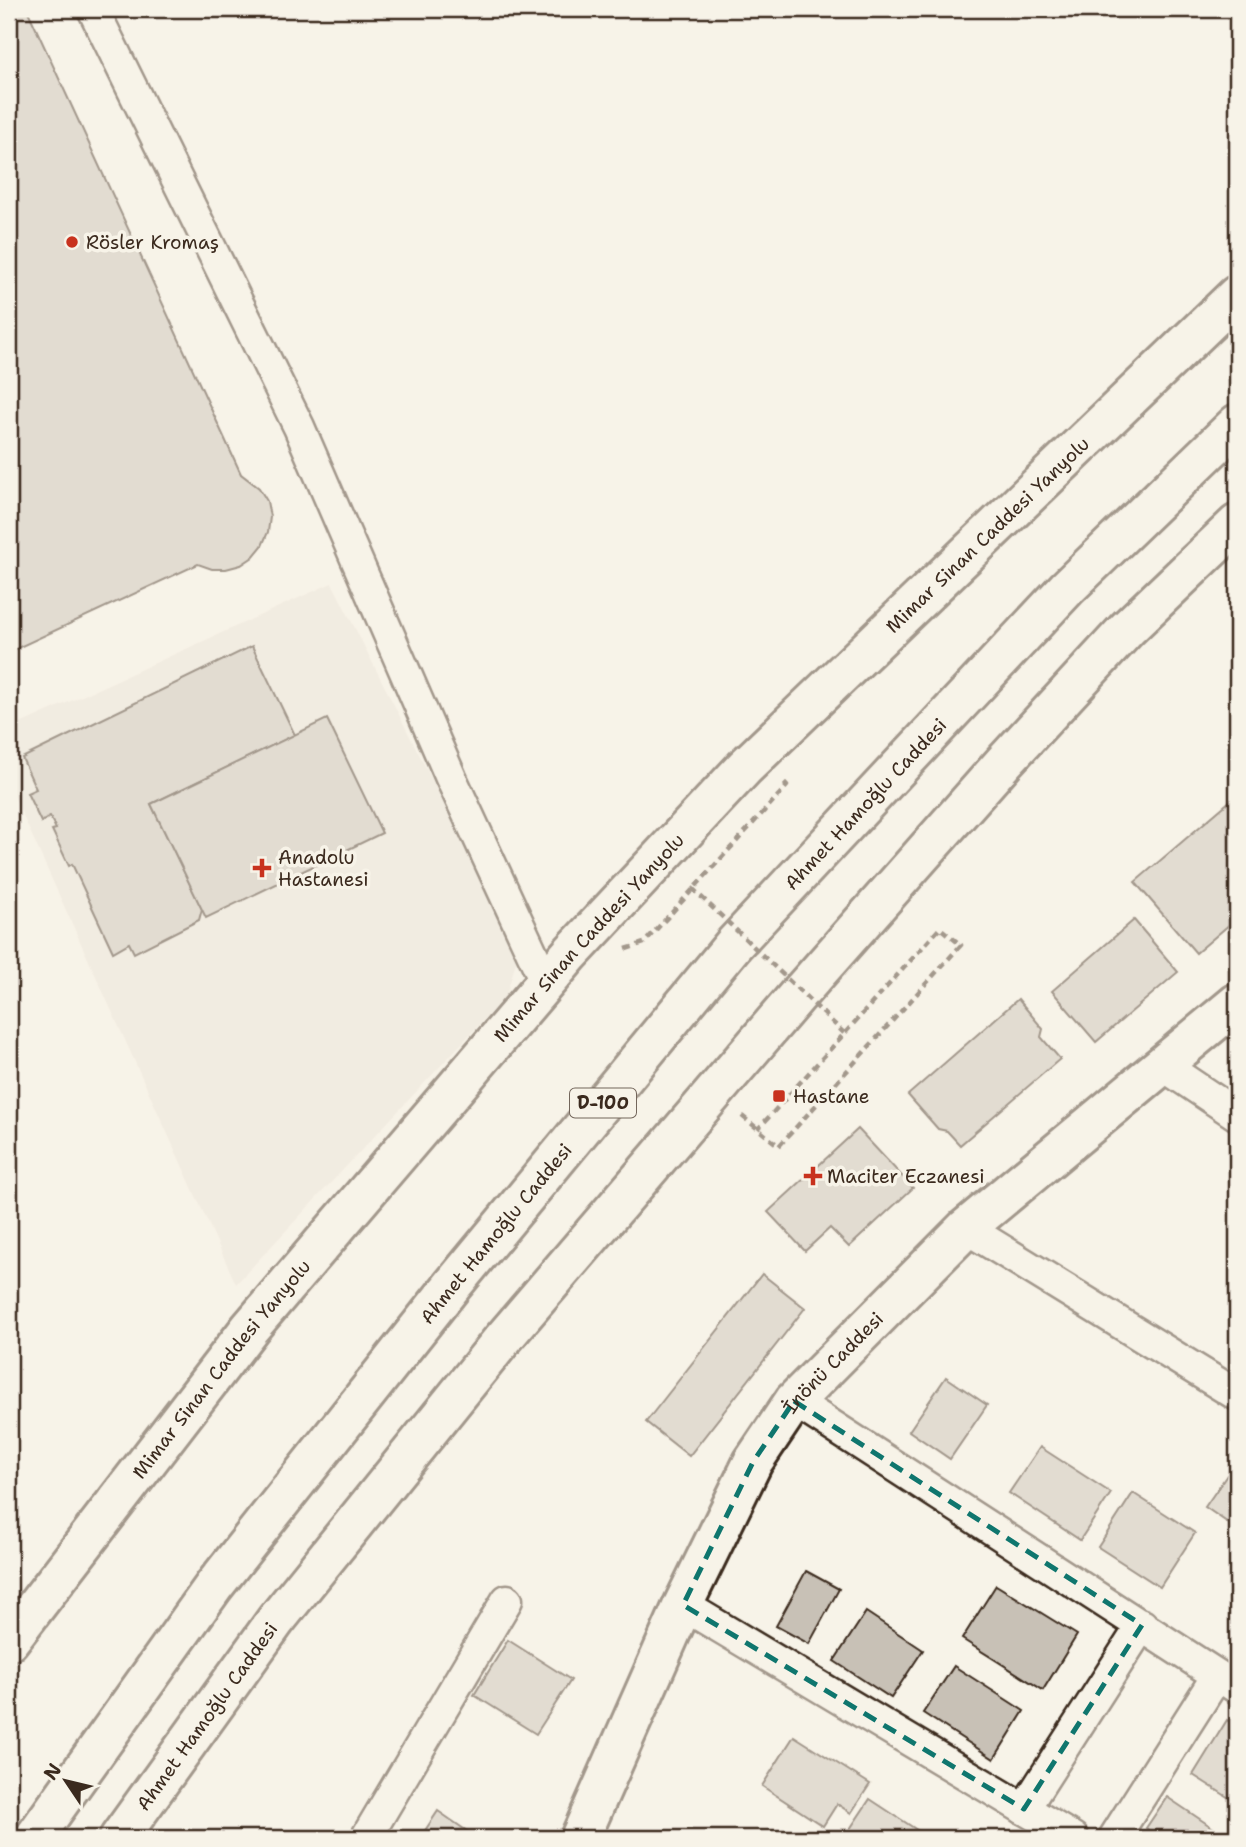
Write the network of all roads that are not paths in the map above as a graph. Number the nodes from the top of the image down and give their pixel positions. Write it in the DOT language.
graph roads {
  1 [pos="93,9"];
  2 [pos="1237,295"];
  3 [pos="1237,424"];
  4 [pos="1237,524"];
  5 [pos="546,983"];
  6 [pos="1237,1003"];
  7 [pos="1164,1066"];
  8 [pos="1237,1115"];
  9 [pos="966,1228"];
  10 [pos="1237,1395"];
  11 [pos="794,1401"];
  12 [pos="507,1600"];
  13 [pos="682,1605"];
  14 [pos="1142,1625"];
  15 [pos="9,1641"];
  16 [pos="1227,1682"];
  17 [pos="1024,1809"];
  18 [pos="590,1834"];
  19 [pos="34,1838"];
  20 [pos="119,1838"];
  21 [pos="366,1838"];
  22 [pos="1073,1838"];
  23 [pos="1114,1838"];
  1 -- 5 [label="street"];
  2 -- 5 [label="main road, Mimar Sinan Caddesi Yanyolu"];
  3 -- 19 [label="main road, Ahmet Hamoğlu Caddesi / D-100"];
  4 -- 20 [label="main road, Ahmet Hamoğlu Caddesi"];
  5 -- 15 [label="main road, Mimar Sinan Caddesi Yanyolu"];
  6 -- 7 [label="main road, İnönü Caddesi"];
  7 -- 8 [label="street"];
  7 -- 9 [label="main road, İnönü Caddesi"];
  9 -- 10 [label="street"];
  9 -- 11 [label="main road, İnönü Caddesi"];
  11 -- 13 [label="main road, İnönü Caddesi"];
  11 -- 14 [label="street"];
  12 -- 21 [label="street"];
  13 -- 17 [label="street"];
  13 -- 18 [label="main road, İnönü Caddesi"];
  14 -- 16 [label="street"];
  14 -- 17 [label="street"];
  16 -- 23 [label="street"];
  17 -- 22 [label="street"];
}
